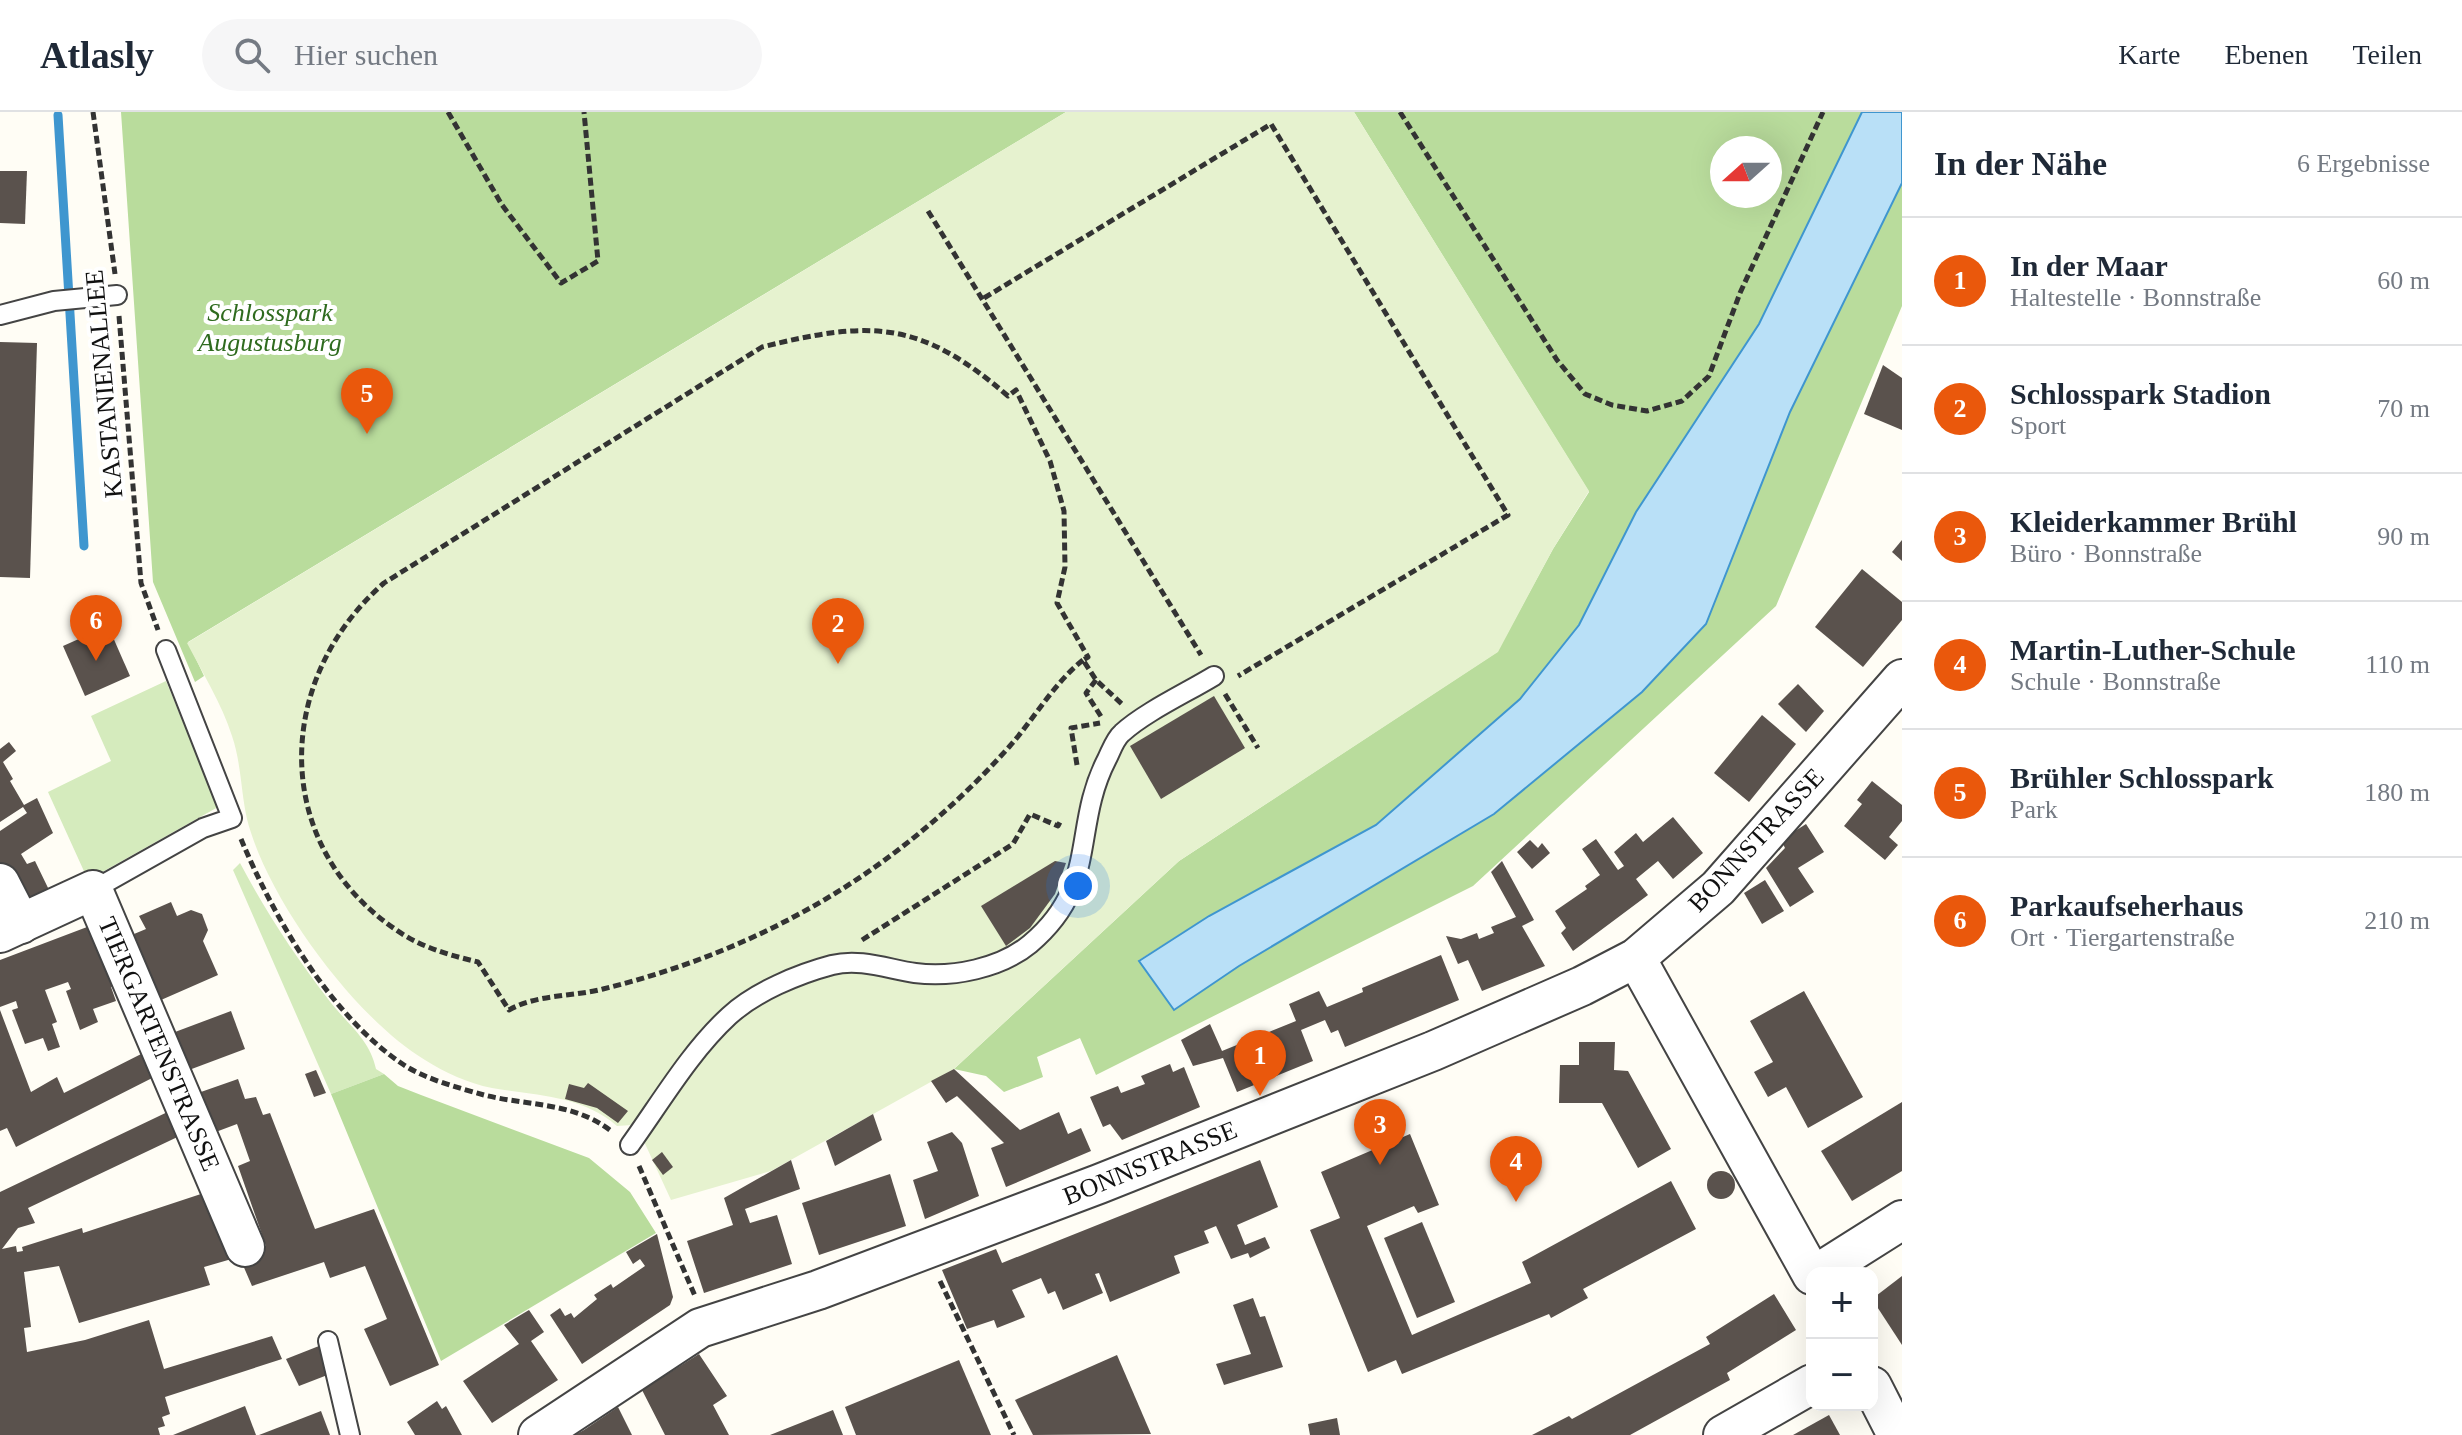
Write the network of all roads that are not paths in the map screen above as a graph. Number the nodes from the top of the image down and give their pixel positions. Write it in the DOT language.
graph roads {
  1 [pos="117,295"];
  2 [pos="0,315"];
  3 [pos="166,650"];
  4 [pos="1902,679"];
  5 [pos="1217,681"];
  6 [pos="0,883"];
  7 [pos="93,890"];
  8 [pos="11,928"];
  9 [pos="1636,958"];
  10 [pos="630,1145"];
  11 [pos="1902,1220"];
  12 [pos="245,1247"];
  13 [pos="1808,1267"];
  14 [pos="1828,1267"];
  15 [pos="328,1341"];
  16 [pos="1806,1387"];
  17 [pos="1878,1398"];
  18 [pos="350,1435"];
  19 [pos="538,1435"];
  20 [pos="1723,1435"];
  21 [pos="1897,1435"];
  1 -- 2 [label="lane"];
  3 -- 7 [label="lane"];
  4 -- 9 [label="street, BONNSTRASSE"];
  5 -- 10 [label="lane"];
  6 -- 8 [label="street"];
  7 -- 8 [label="street, TIERGARTENSTRASSE"];
  7 -- 12 [label="street, TIERGARTENSTRASSE"];
  9 -- 13 [label="street"];
  9 -- 19 [label="street, BONNSTRASSE"];
  11 -- 14 [label="street"];
  15 -- 18 [label="lane"];
  16 -- 20 [label="street"];
  17 -- 21 [label="street"];
}
